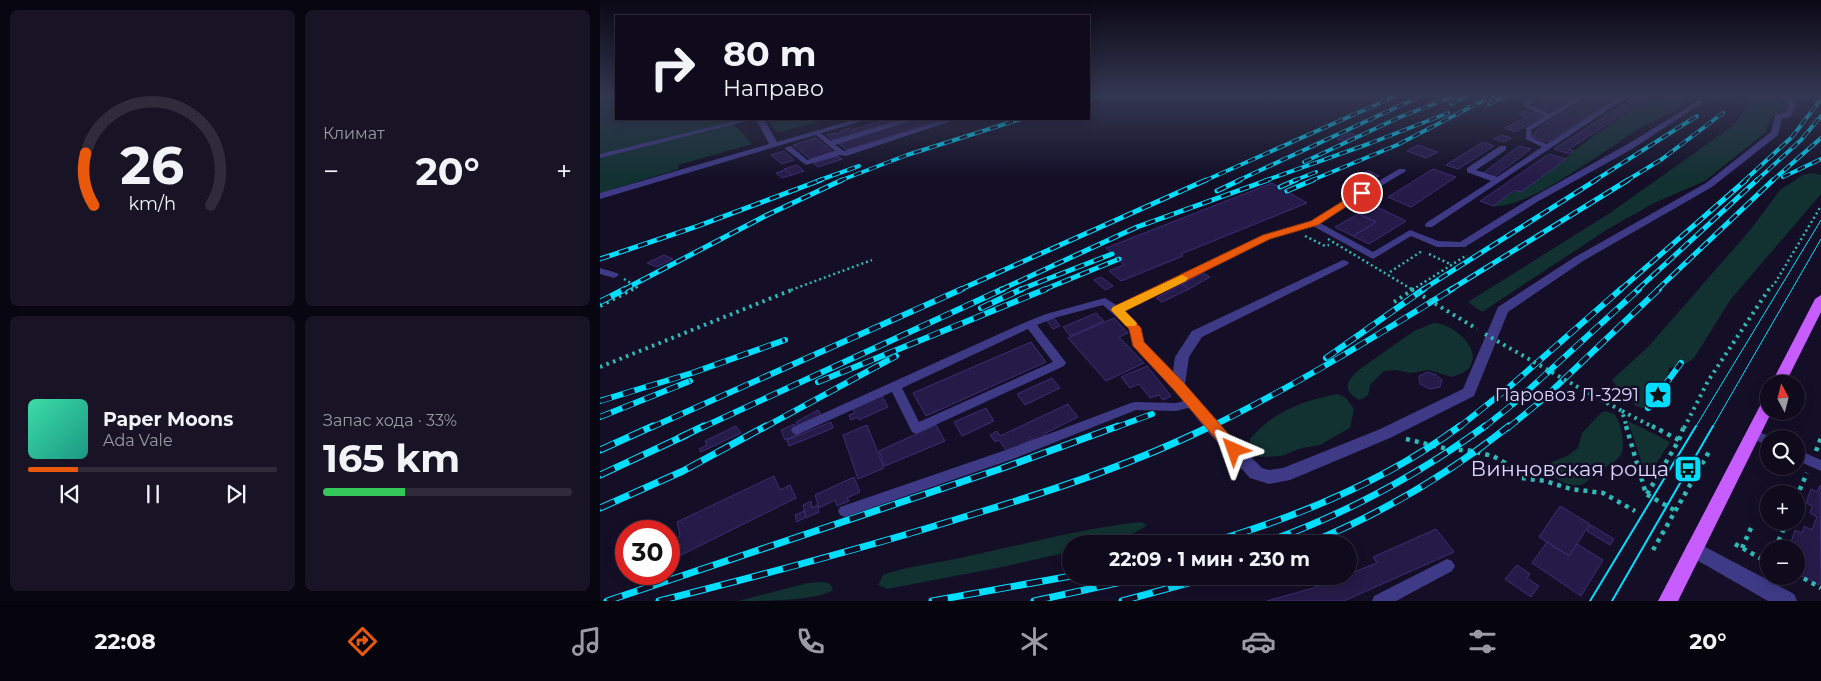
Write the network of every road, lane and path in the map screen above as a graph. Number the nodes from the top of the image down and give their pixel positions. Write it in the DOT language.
graph roads {
  1 [pos="734,123"];
  2 [pos="762,123"];
  3 [pos="851,123"];
  4 [pos="898,123"];
  5 [pos="941,123"];
  6 [pos="1538,123"];
  7 [pos="1584,123"];
  8 [pos="1667,123"];
  9 [pos="1777,123"];
  10 [pos="817,133"];
  11 [pos="774,144"];
  12 [pos="830,144"];
  13 [pos="1547,147"];
  14 [pos="788,148"];
  15 [pos="1503,148"];
  16 [pos="841,152"];
  17 [pos="600,156"];
  18 [pos="1402,171"];
  19 [pos="1497,180"];
  20 [pos="600,196"];
  21 [pos="1821,206"];
  22 [pos="1314,223"];
  23 [pos="1429,225"];
  24 [pos="1293,229"];
  25 [pos="1328,239"];
  26 [pos="1329,245"];
  27 [pos="1422,251"];
  28 [pos="1468,254"];
  29 [pos="872,260"];
  30 [pos="1343,263"];
  31 [pos="600,271"];
  32 [pos="1390,272"];
  33 [pos="614,275"];
  34 [pos="1821,299"];
  35 [pos="1394,302"];
  36 [pos="600,306"];
  37 [pos="1117,310"];
  38 [pos="1030,324"];
  39 [pos="1477,329"];
  40 [pos="1485,334"];
  41 [pos="600,367"];
  42 [pos="1783,375"];
  43 [pos="1178,385"];
  44 [pos="895,386"];
  45 [pos="1192,403"];
  46 [pos="1622,411"];
  47 [pos="1760,420"];
  48 [pos="797,430"];
  49 [pos="1384,434"];
  50 [pos="1753,434"];
  51 [pos="1760,437"];
  52 [pos="1679,440"];
  53 [pos="1710,450"];
  54 [pos="1805,458"];
  55 [pos="1821,466"];
  56 [pos="1646,494"];
  57 [pos="845,511"];
  58 [pos="1636,511"];
  59 [pos="1676,511"];
  60 [pos="1751,528"];
  61 [pos="1783,530"];
  62 [pos="1779,540"];
  63 [pos="1735,544"];
  64 [pos="1742,548"];
  65 [pos="1653,550"];
  66 [pos="1694,550"];
  67 [pos="1760,558"];
  68 [pos="1448,566"];
  69 [pos="1805,579"];
  70 [pos="1821,588"];
  71 [pos="1380,601"];
  72 [pos="1668,601"];
  73 [pos="1787,601"];
  1 -- 17 [label="lane"];
  2 -- 11 [label="street"];
  3 -- 10 [label="street"];
  4 -- 12 [label="lane"];
  5 -- 16 [label="lane"];
  6 -- 13 [label="lane"];
  7 -- 13 [label="lane"];
  8 -- 22 [label="lane"];
  9 -- 49 [label="street"];
  10 -- 11 [label="street"];
  10 -- 12 [label="lane"];
  11 -- 20 [label="street"];
  12 -- 16 [label="lane"];
  13 -- 19 [label="lane"];
  14 -- 16 [label="lane"];
  15 -- 19 [label="lane"];
  18 -- 22 [label="lane"];
  19 -- 23 [label="lane"];
  21 -- 52 [label="path"];
  22 -- 24 [label="lane"];
  24 -- 26 [label="path"];
  24 -- 37 [label="lane"];
  25 -- 39 [label="path, bridge"];
  27 -- 32 [label="path"];
  28 -- 35 [label="path"];
  29 -- 41 [label="path"];
  30 -- 43 [label="street"];
  31 -- 33 [label="lane"];
  33 -- 36 [label="path"];
  34 -- 42 [label="main road"];
  37 -- 38 [label="lane"];
  37 -- 43 [label="lane"];
  38 -- 44 [label="lane"];
  38 -- 44 [label="lane"];
  40 -- 46 [label="path, bridge"];
  43 -- 45 [label="street"];
  44 -- 48 [label="lane"];
  45 -- 49 [label="street"];
  45 -- 57 [label="lane"];
  46 -- 52 [label="path"];
  46 -- 56 [label="path"];
  47 -- 50 [label="main road"];
  49 -- 58 [label="path"];
  50 -- 51 [label="lane"];
  50 -- 66 [label="main road"];
  52 -- 56 [label="path"];
  53 -- 59 [label="path"];
  54 -- 55 [label="lane"];
  56 -- 59 [label="path"];
  59 -- 65 [label="path"];
  60 -- 64 [label="path"];
  61 -- 62 [label="path"];
  63 -- 64 [label="path"];
  64 -- 67 [label="path"];
  66 -- 72 [label="main road"];
  66 -- 73 [label="street"];
  68 -- 71 [label="lane"];
  69 -- 70 [label="path"];
}
